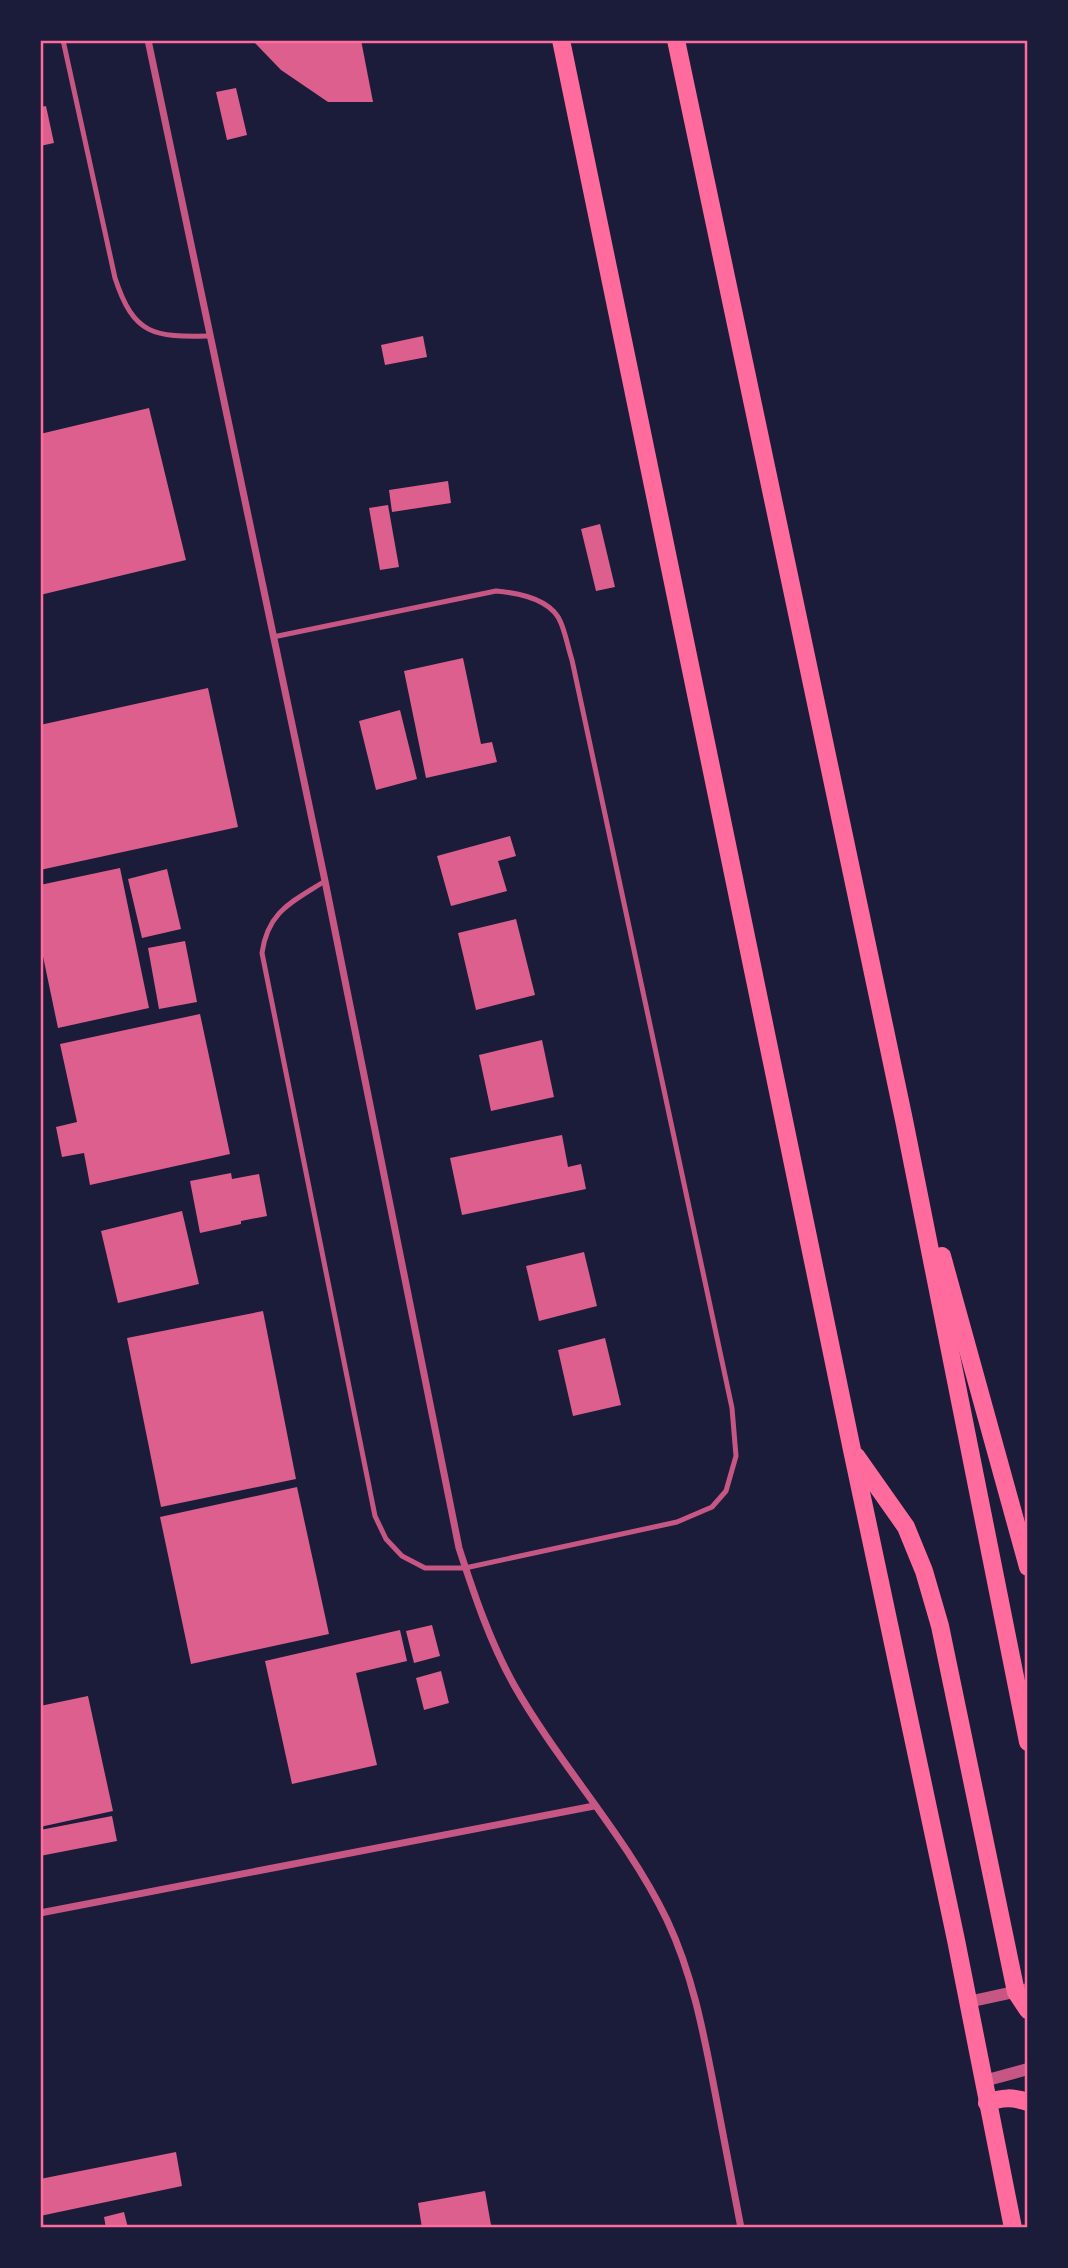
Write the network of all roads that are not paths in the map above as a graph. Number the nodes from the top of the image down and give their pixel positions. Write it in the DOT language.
graph roads {
  1 [pos="63,40"];
  2 [pos="148,40"];
  3 [pos="561,40"];
  4 [pos="676,40"];
  5 [pos="210,335"];
  6 [pos="273,637"];
  7 [pos="325,881"];
  8 [pos="904,1120"];
  9 [pos="852,1450"];
  10 [pos="1028,1567"];
  11 [pos="466,1568"];
  12 [pos="1028,1742"];
  13 [pos="594,1806"];
  14 [pos="40,1913"];
  15 [pos="1022,1990"];
  16 [pos="968,2001"];
  17 [pos="1028,2010"];
  18 [pos="1028,2068"];
  19 [pos="984,2081"];
  20 [pos="1028,2102"];
  21 [pos="988,2103"];
  22 [pos="741,2228"];
  23 [pos="1013,2228"];
  1 -- 5 [label="lane"];
  2 -- 5 [label="street"];
  3 -- 9 [label="main road"];
  4 -- 8 [label="main road"];
  5 -- 6 [label="street"];
  6 -- 7 [label="street"];
  6 -- 11 [label="lane"];
  7 -- 11 [label="street"];
  7 -- 11 [label="lane"];
  8 -- 10 [label="main road"];
  8 -- 12 [label="main road"];
  9 -- 15 [label="main road"];
  9 -- 16 [label="main road"];
  11 -- 13 [label="street"];
  13 -- 14 [label="street"];
  13 -- 22 [label="street"];
  15 -- 16 [label="street"];
  15 -- 17 [label="main road"];
  16 -- 19 [label="main road"];
  18 -- 19 [label="street"];
  19 -- 21 [label="main road"];
  20 -- 21 [label="main road"];
  21 -- 23 [label="main road"];
}
